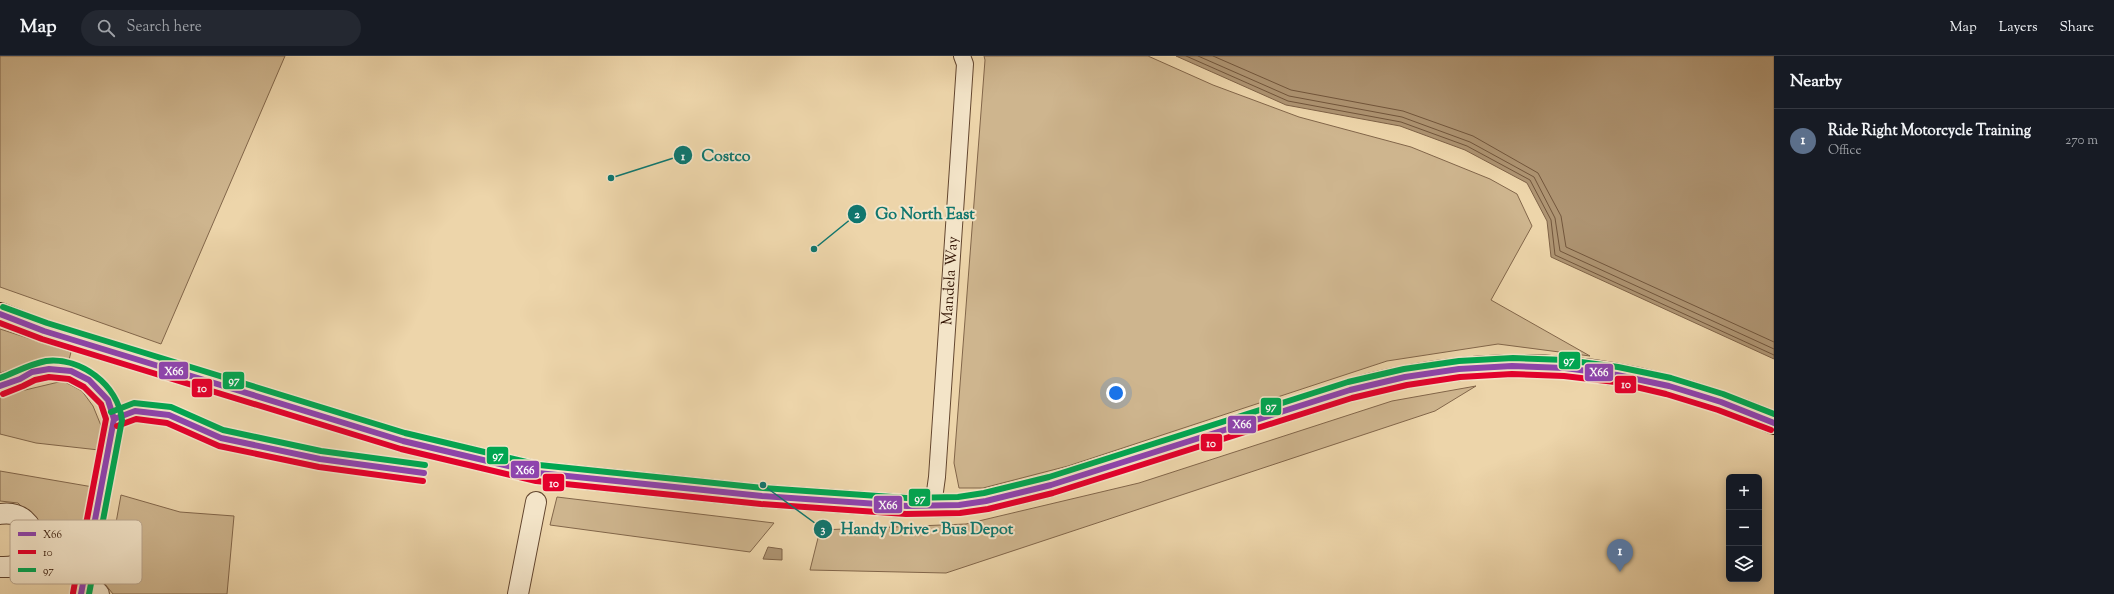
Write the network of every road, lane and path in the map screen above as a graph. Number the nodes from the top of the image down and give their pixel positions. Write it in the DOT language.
graph roads {
  1 [pos="962,56"];
  2 [pos="0,314"];
  3 [pos="1774,423"];
  4 [pos="536,502"];
  5 [pos="933,506"];
  6 [pos="0,514"];
  7 [pos="25,520"];
  8 [pos="0,567"];
  9 [pos="10,568"];
  10 [pos="89,584"];
  11 [pos="99,594"];
  12 [pos="518,594"];
  1 -- 5 [label="street, Mandela Way"];
  2 -- 5 [label="main road"];
  3 -- 5 [label="main road"];
  4 -- 12 [label="street"];
  6 -- 7 [label="street"];
  8 -- 9 [label="street"];
  10 -- 11 [label="street"];
}
